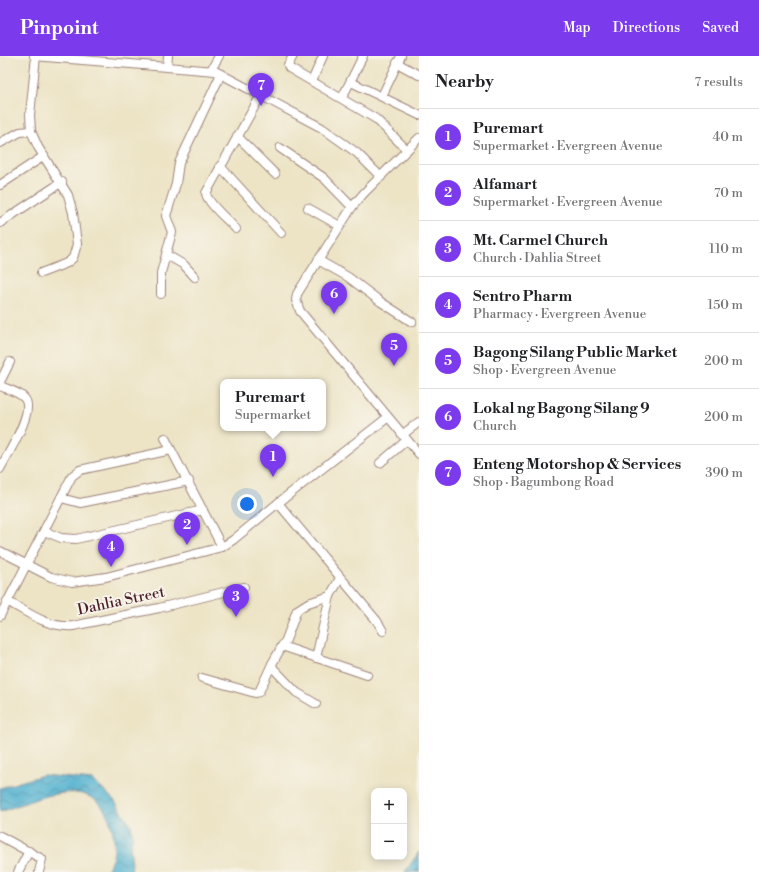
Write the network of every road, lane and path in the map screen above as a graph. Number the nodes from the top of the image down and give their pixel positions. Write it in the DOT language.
graph roads {
  1 [pos="35,56"];
  2 [pos="168,56"];
  3 [pos="219,56"];
  4 [pos="293,56"];
  5 [pos="323,56"];
  6 [pos="363,56"];
  7 [pos="399,60"];
  8 [pos="167,66"];
  9 [pos="211,70"];
  10 [pos="221,74"];
  11 [pos="419,75"];
  12 [pos="312,81"];
  13 [pos="351,82"];
  14 [pos="261,94"];
  15 [pos="382,96"];
  16 [pos="342,98"];
  17 [pos="419,115"];
  18 [pos="31,131"];
  19 [pos="237,136"];
  20 [pos="419,138"];
  21 [pos="0,143"];
  22 [pos="280,148"];
  23 [pos="407,150"];
  24 [pos="44,156"];
  25 [pos="220,166"];
  26 [pos="274,174"];
  27 [pos="381,177"];
  28 [pos="62,182"];
  29 [pos="0,185"];
  30 [pos="352,207"];
  31 [pos="308,208"];
  32 [pos="0,223"];
  33 [pos="340,226"];
  34 [pos="236,229"];
  35 [pos="280,233"];
  36 [pos="167,255"];
  37 [pos="318,260"];
  38 [pos="41,273"];
  39 [pos="195,277"];
  40 [pos="161,294"];
  41 [pos="412,322"];
  42 [pos="10,362"];
  43 [pos="0,382"];
  44 [pos="0,386"];
  45 [pos="387,418"];
  46 [pos="419,422"];
  47 [pos="404,437"];
  48 [pos="165,438"];
  49 [pos="171,450"];
  50 [pos="419,454"];
  51 [pos="380,463"];
  52 [pos="0,469"];
  53 [pos="189,481"];
  54 [pos="61,498"];
  55 [pos="278,503"];
  56 [pos="204,510"];
  57 [pos="44,531"];
  58 [pos="222,547"];
  59 [pos="0,551"];
  60 [pos="27,566"];
  61 [pos="340,578"];
  62 [pos="244,587"];
  63 [pos="330,596"];
  64 [pos="7,601"];
  65 [pos="0,616"];
  66 [pos="383,631"];
  67 [pos="282,646"];
  68 [pos="316,658"];
  69 [pos="272,664"];
  70 [pos="367,675"];
  71 [pos="202,678"];
  72 [pos="316,704"];
  73 [pos="0,836"];
  74 [pos="29,851"];
  75 [pos="18,872"];
  76 [pos="39,872"];
  1 -- 8 [label="street"];
  1 -- 18 [label="street"];
  2 -- 8 [label="street"];
  3 -- 9 [label="street"];
  4 -- 12 [label="street"];
  5 -- 12 [label="street"];
  6 -- 13 [label="street"];
  7 -- 11 [label="street"];
  7 -- 15 [label="street"];
  8 -- 9 [label="street"];
  9 -- 10 [label="street"];
  10 -- 14 [label="street"];
  10 -- 36 [label="street"];
  12 -- 16 [label="street"];
  13 -- 15 [label="street"];
  13 -- 16 [label="street"];
  14 -- 19 [label="street"];
  14 -- 27 [label="street"];
  15 -- 17 [label="street"];
  16 -- 23 [label="street"];
  18 -- 21 [label="street"];
  18 -- 24 [label="street"];
  19 -- 25 [label="street"];
  19 -- 26 [label="street"];
  20 -- 23 [label="street"];
  22 -- 30 [label="street"];
  23 -- 27 [label="street"];
  24 -- 28 [label="street"];
  24 -- 29 [label="street"];
  25 -- 34 [label="street"];
  25 -- 35 [label="street"];
  27 -- 30 [label="street"];
  28 -- 32 [label="street"];
  28 -- 38 [label="street"];
  30 -- 33 [label="street"];
  31 -- 33 [label="street"];
  33 -- 37 [label="street"];
  36 -- 39 [label="street"];
  36 -- 40 [label="street"];
  37 -- 41 [label="street"];
  37 -- 45 [label="street"];
  42 -- 43 [label="street"];
  44 -- 52 [label="street"];
  45 -- 47 [label="street"];
  45 -- 55 [label="street"];
  46 -- 47 [label="street"];
  47 -- 50 [label="street"];
  47 -- 51 [label="street"];
  48 -- 49 [label="street"];
  49 -- 53 [label="street"];
  49 -- 54 [label="street"];
  53 -- 54 [label="street"];
  53 -- 56 [label="street"];
  54 -- 57 [label="street"];
  55 -- 58 [label="street"];
  55 -- 61 [label="street"];
  56 -- 57 [label="street"];
  56 -- 58 [label="street"];
  57 -- 60 [label="street"];
  58 -- 60 [label="street"];
  59 -- 60 [label="street"];
  60 -- 64 [label="street"];
  61 -- 63 [label="street"];
  61 -- 66 [label="street"];
  62 -- 64 [label="street, Dahlia Street"];
  63 -- 67 [label="street"];
  63 -- 68 [label="street"];
  64 -- 65 [label="street"];
  67 -- 68 [label="street"];
  67 -- 69 [label="street"];
  68 -- 70 [label="street"];
  69 -- 71 [label="street"];
  69 -- 72 [label="street"];
  73 -- 74 [label="street"];
  74 -- 75 [label="street"];
  74 -- 76 [label="street"];
}
